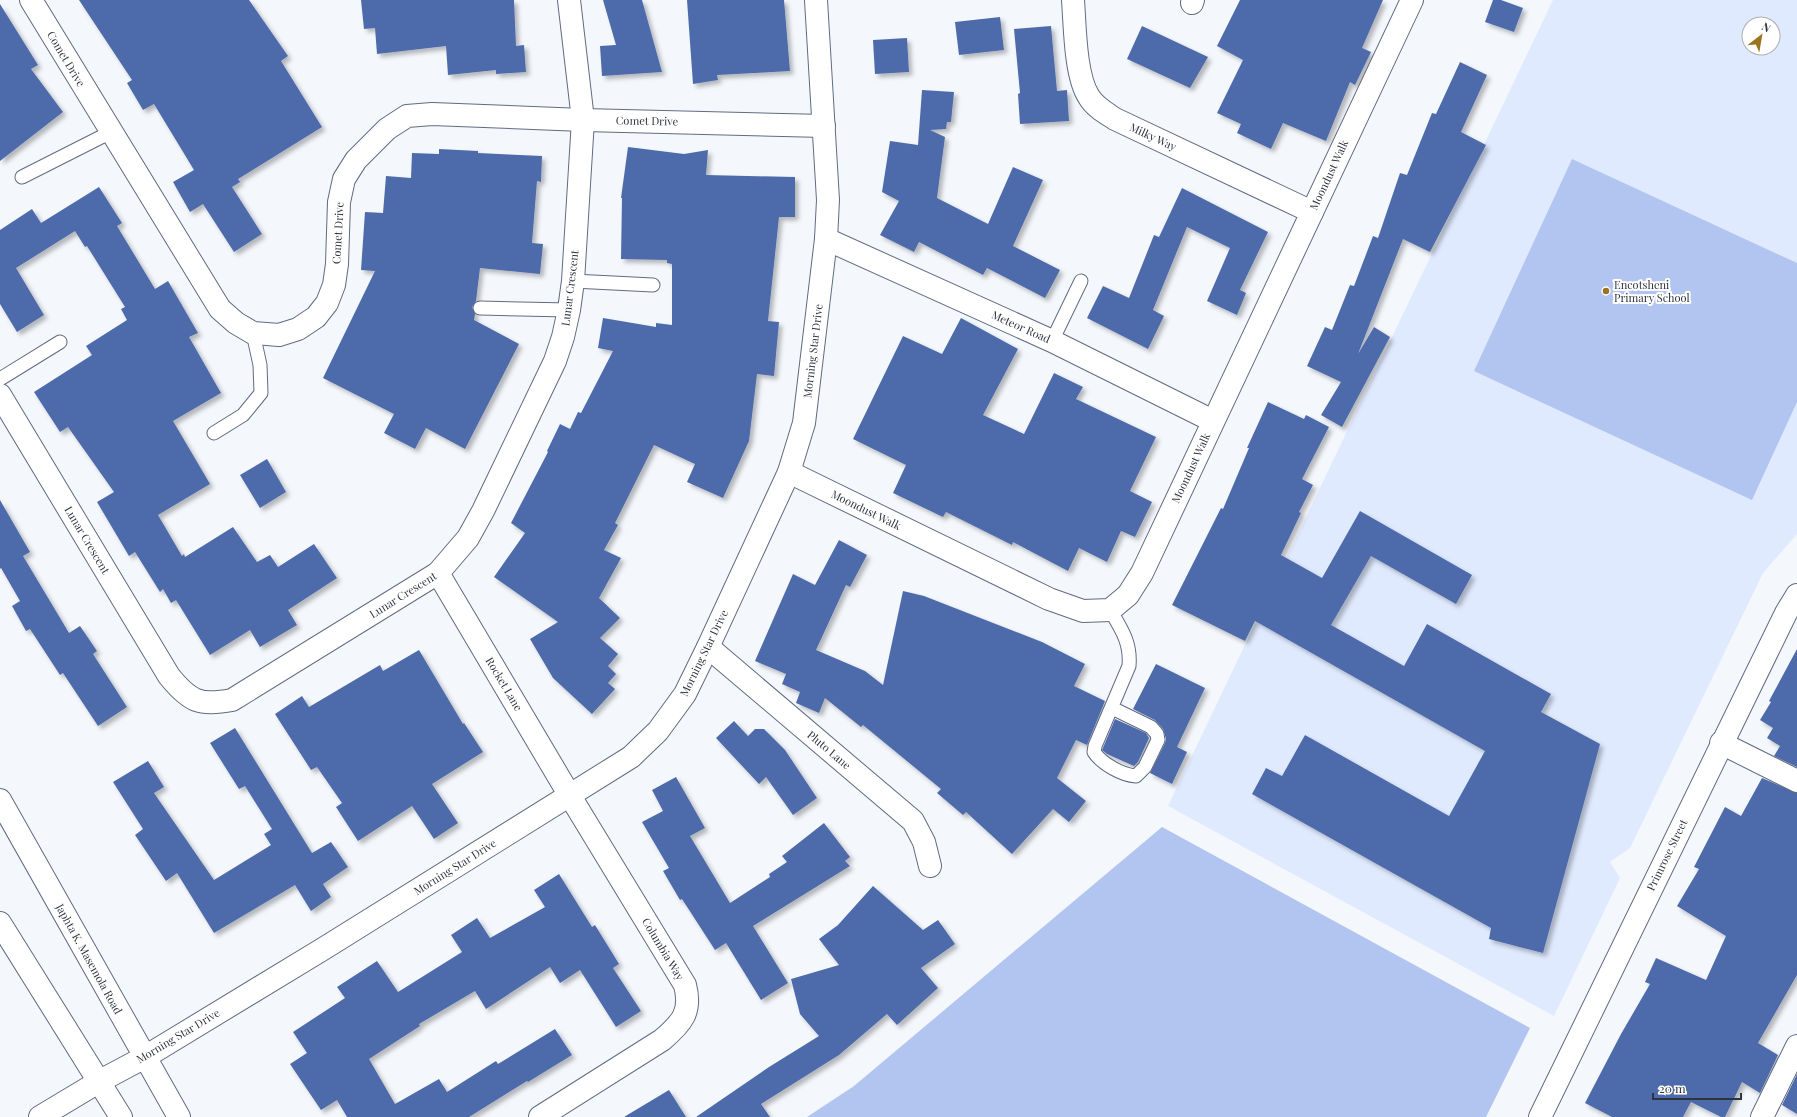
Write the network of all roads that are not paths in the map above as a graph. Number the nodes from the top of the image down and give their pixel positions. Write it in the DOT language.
graph roads {
  1 [pos="30,0"];
  2 [pos="569,0"];
  3 [pos="816,0"];
  4 [pos="1073,0"];
  5 [pos="1412,0"];
  6 [pos="583,120"];
  7 [pos="824,126"];
  8 [pos="111,132"];
  9 [pos="22,177"];
  10 [pos="1312,212"];
  11 [pos="826,239"];
  12 [pos="573,281"];
  13 [pos="1081,281"];
  14 [pos="653,285"];
  15 [pos="480,308"];
  16 [pos="569,310"];
  17 [pos="253,332"];
  18 [pos="1052,341"];
  19 [pos="60,342"];
  20 [pos="0,379"];
  21 [pos="0,395"];
  22 [pos="1213,421"];
  23 [pos="214,433"];
  24 [pos="789,472"];
  25 [pos="438,573"];
  26 [pos="1797,595"];
  27 [pos="1110,610"];
  28 [pos="708,647"];
  29 [pos="1112,708"];
  30 [pos="1721,743"];
  31 [pos="1797,781"];
  32 [pos="570,796"];
  33 [pos="0,800"];
  34 [pos="930,866"];
  35 [pos="0,923"];
  36 [pos="1797,1046"];
  37 [pos="144,1057"];
  38 [pos="100,1081"];
  39 [pos="40,1117"];
  40 [pos="121,1117"];
  41 [pos="180,1117"];
  42 [pos="540,1117"];
  43 [pos="1540,1117"];
  44 [pos="1762,1117"];
  1 -- 8 [label="street, Comet Drive"];
  2 -- 6 [label="street, Lunar Crescent"];
  3 -- 7 [label="street, Morning Star Drive"];
  4 -- 10 [label="street, Milky Way"];
  5 -- 10 [label="street, Moondust Walk"];
  6 -- 7 [label="street, Comet Drive"];
  6 -- 12 [label="street, Lunar Crescent"];
  6 -- 17 [label="street, Comet Drive"];
  7 -- 11 [label="street, Morning Star Drive"];
  8 -- 9 [label="lane"];
  8 -- 17 [label="street, Comet Drive"];
  10 -- 22 [label="street, Moondust Walk"];
  11 -- 18 [label="street, Meteor Road"];
  11 -- 24 [label="street, Morning Star Drive"];
  12 -- 14 [label="lane"];
  12 -- 16 [label="street, Lunar Crescent"];
  13 -- 18 [label="lane"];
  15 -- 16 [label="lane"];
  16 -- 25 [label="street, Lunar Crescent"];
  17 -- 23 [label="lane"];
  18 -- 22 [label="street, Meteor Road"];
  19 -- 20 [label="lane"];
  21 -- 25 [label="street, Lunar Crescent"];
  22 -- 27 [label="street, Moondust Walk"];
  24 -- 27 [label="street, Moondust Walk"];
  24 -- 28 [label="street, Morning Star Drive"];
  25 -- 32 [label="street, Rocket Lane"];
  26 -- 30 [label="street, Primrose Street"];
  27 -- 29 [label="lane"];
  28 -- 32 [label="street, Morning Star Drive"];
  28 -- 34 [label="street, Pluto Lane"];
  29 -- 29 [label="lane"];
  30 -- 31 [label="street"];
  30 -- 43 [label="street, Primrose Street"];
  32 -- 37 [label="street, Morning Star Drive"];
  32 -- 42 [label="street, Columbia Way"];
  33 -- 37 [label="street, Japhta K. Masemola Road"];
  35 -- 38 [label="street"];
  36 -- 44 [label="street"];
  37 -- 38 [label="street, Morning Star Drive"];
  37 -- 41 [label="street, Japhta K. Masemola Road"];
  38 -- 39 [label="street, Morning Star Drive"];
  38 -- 40 [label="street"];
}
